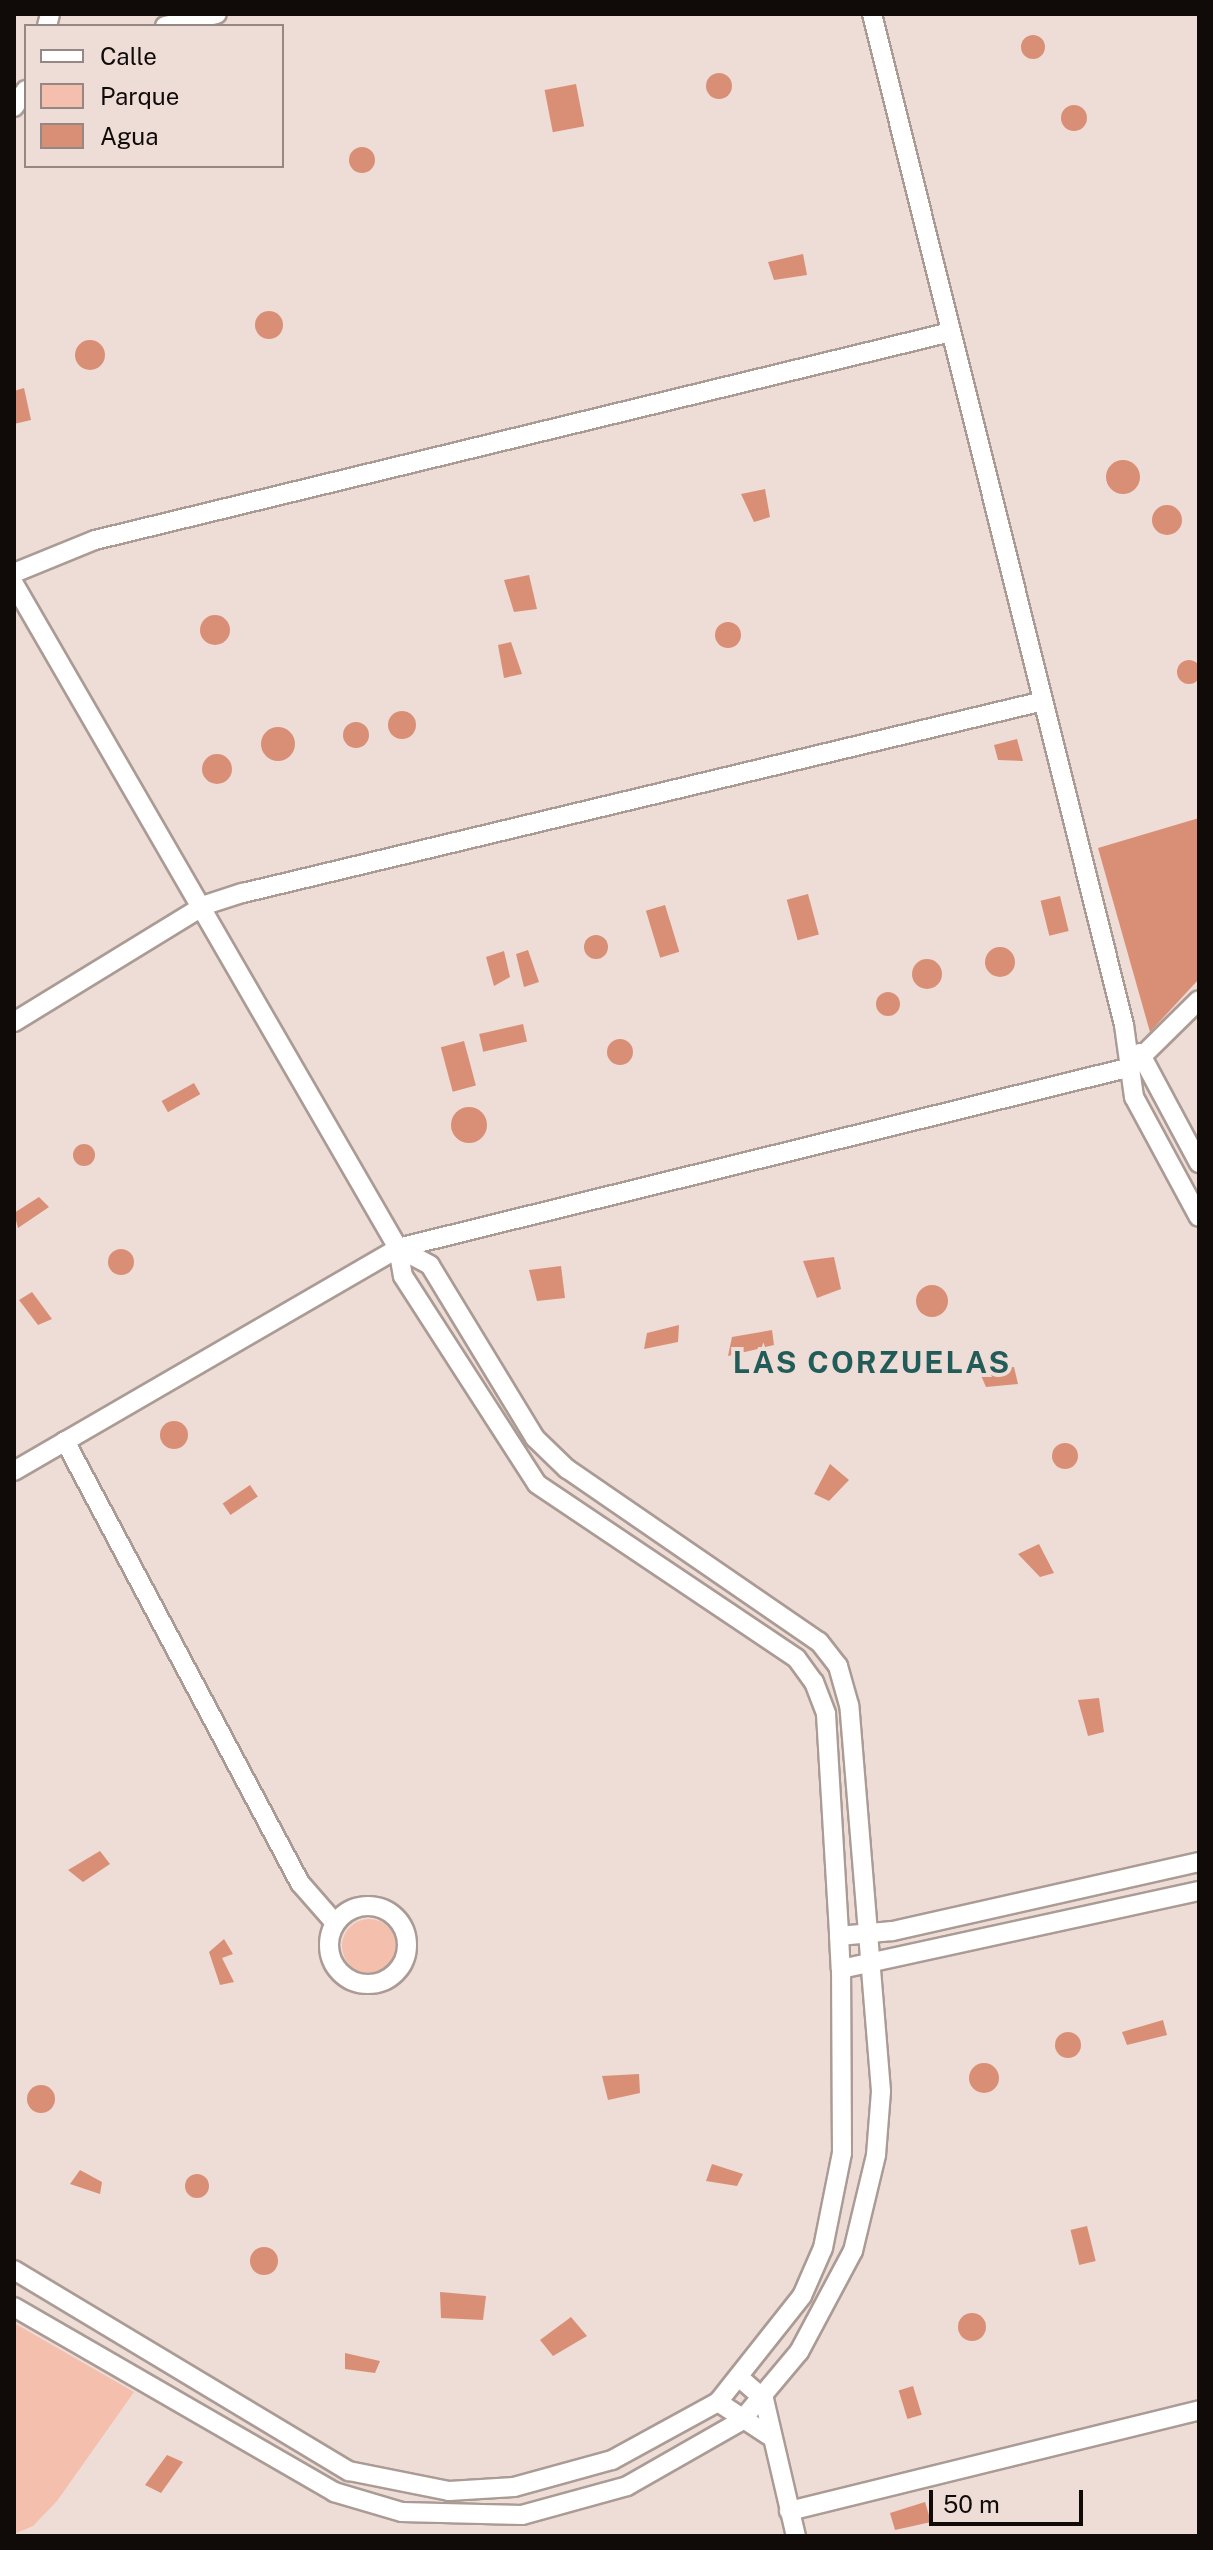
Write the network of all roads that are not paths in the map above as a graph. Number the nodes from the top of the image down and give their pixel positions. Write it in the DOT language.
graph roads {
  1 [pos="217,14"];
  2 [pos="872,14"];
  3 [pos="174,24"];
  4 [pos="947,333"];
  5 [pos="14,573"];
  6 [pos="14,584"];
  7 [pos="1039,702"];
  8 [pos="205,905"];
  9 [pos="1199,1000"];
  10 [pos="14,1022"];
  11 [pos="1138,1064"];
  12 [pos="1199,1163"];
  13 [pos="1199,1217"];
  14 [pos="398,1248"];
  15 [pos="65,1441"];
  16 [pos="14,1471"];
  17 [pos="1199,1862"];
  18 [pos="1199,1891"];
  19 [pos="335,1923"];
  20 [pos="869,1933"];
  21 [pos="839,1936"];
  22 [pos="871,1965"];
  23 [pos="841,1969"];
  24 [pos="14,2270"];
  25 [pos="14,2307"];
  26 [pos="741,2379"];
  27 [pos="764,2399"];
  28 [pos="718,2402"];
  29 [pos="1199,2410"];
  30 [pos="741,2421"];
  31 [pos="768,2435"];
  32 [pos="789,2511"];
  33 [pos="796,2536"];
  1 -- 3 [label="street"];
  2 -- 4 [label="street"];
  4 -- 5 [label="street"];
  4 -- 7 [label="street"];
  6 -- 8 [label="street"];
  7 -- 8 [label="street"];
  7 -- 11 [label="street"];
  8 -- 10 [label="street"];
  8 -- 14 [label="street"];
  9 -- 11 [label="street"];
  11 -- 12 [label="street"];
  11 -- 13 [label="street"];
  11 -- 14 [label="street"];
  14 -- 15 [label="street"];
  14 -- 20 [label="street"];
  14 -- 21 [label="street"];
  15 -- 16 [label="street"];
  15 -- 19 [label="street"];
  17 -- 20 [label="street"];
  18 -- 22 [label="street"];
  19 -- 19 [label="street"];
  20 -- 21 [label="street"];
  20 -- 22 [label="street"];
  21 -- 23 [label="street"];
  22 -- 23 [label="street"];
  22 -- 27 [label="street"];
  23 -- 26 [label="street"];
  24 -- 28 [label="street"];
  25 -- 30 [label="street"];
  26 -- 27 [label="street"];
  26 -- 28 [label="street"];
  27 -- 30 [label="street"];
  27 -- 31 [label="street"];
  28 -- 30 [label="street"];
  29 -- 32 [label="street"];
  30 -- 31 [label="street"];
  31 -- 32 [label="street"];
  32 -- 33 [label="street"];
}
